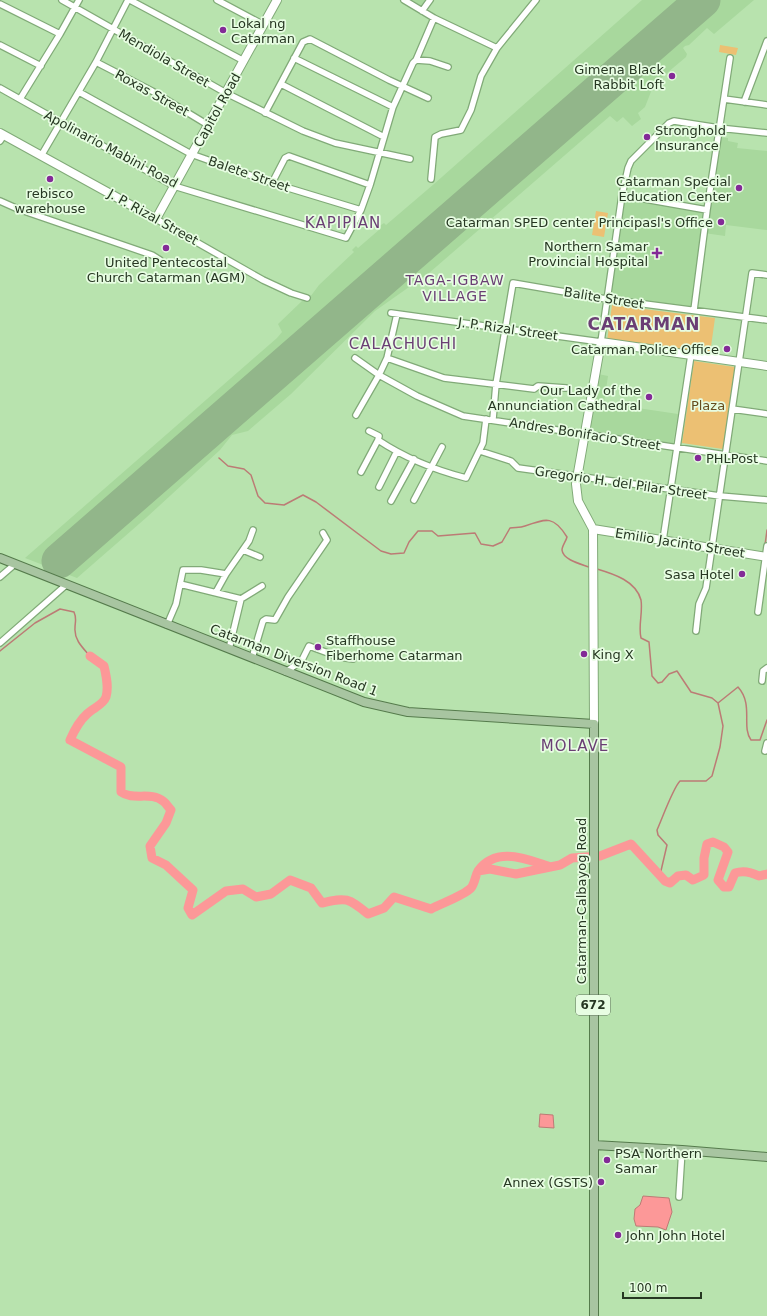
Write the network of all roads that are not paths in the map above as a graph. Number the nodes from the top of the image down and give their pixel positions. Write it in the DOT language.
graph roads {
  1 [pos="62,0"];
  2 [pos="79,0"];
  3 [pos="129,0"];
  4 [pos="217,0"];
  5 [pos="277,0"];
  6 [pos="404,0"];
  7 [pos="430,0"];
  8 [pos="536,0"];
  9 [pos="0,4"];
  10 [pos="75,7"];
  11 [pos="422,11"];
  12 [pos="434,18"];
  13 [pos="264,25"];
  14 [pos="114,29"];
  15 [pos="60,34"];
  16 [pos="767,41"];
  17 [pos="0,45"];
  18 [pos="497,48"];
  19 [pos="294,58"];
  20 [pos="730,58"];
  21 [pos="416,60"];
  22 [pos="244,61"];
  23 [pos="96,62"];
  24 [pos="41,66"];
  25 [pos="448,67"];
  26 [pos="281,84"];
  27 [pos="402,86"];
  28 [pos="0,88"];
  29 [pos="79,92"];
  30 [pos="226,93"];
  31 [pos="428,98"];
  32 [pos="20,99"];
  33 [pos="724,99"];
  34 [pos="744,102"];
  35 [pos="767,105"];
  36 [pos="393,107"];
  37 [pos="265,113"];
  38 [pos="60,123"];
  39 [pos="208,125"];
  40 [pos="719,128"];
  41 [pos="767,133"];
  42 [pos="1,137"];
  43 [pos="384,137"];
  44 [pos="380,153"];
  45 [pos="192,154"];
  46 [pos="41,156"];
  47 [pos="410,159"];
  48 [pos="431,180"];
  49 [pos="272,183"];
  50 [pos="370,185"];
  51 [pos="174,186"];
  52 [pos="622,195"];
  53 [pos="0,201"];
  54 [pos="361,210"];
  55 [pos="707,210"];
  56 [pos="156,219"];
  57 [pos="160,260"];
  58 [pos="767,275"];
  59 [pos="306,298"];
  60 [pos="606,299"];
  61 [pos="694,310"];
  62 [pos="746,317"];
  63 [pos="767,320"];
  64 [pos="506,329"];
  65 [pos="601,342"];
  66 [pos="691,355"];
  67 [pos="355,358"];
  68 [pos="387,358"];
  69 [pos="739,362"];
  70 [pos="767,366"];
  71 [pos="379,375"];
  72 [pos="496,384"];
  73 [pos="566,388"];
  74 [pos="732,409"];
  75 [pos="356,414"];
  76 [pos="767,414"];
  77 [pos="486,418"];
  78 [pos="493,420"];
  79 [pos="369,431"];
  80 [pos="584,433"];
  81 [pos="378,440"];
  82 [pos="442,447"];
  83 [pos="677,449"];
  84 [pos="480,451"];
  85 [pos="396,453"];
  86 [pos="726,455"];
  87 [pos="414,459"];
  88 [pos="767,461"];
  89 [pos="432,468"];
  90 [pos="361,472"];
  91 [pos="577,476"];
  92 [pos="380,487"];
  93 [pos="671,490"];
  94 [pos="720,496"];
  95 [pos="414,500"];
  96 [pos="767,500"];
  97 [pos="391,501"];
  98 [pos="253,530"];
  99 [pos="593,530"];
  100 [pos="323,533"];
  101 [pos="662,540"];
  102 [pos="767,546"];
  103 [pos="712,548"];
  104 [pos="243,550"];
  105 [pos="766,556"];
  106 [pos="260,557"];
  107 [pos="0,558"];
  108 [pos="15,564"];
  109 [pos="226,574"];
  110 [pos="0,577"];
  111 [pos="180,584"];
  112 [pos="66,585"];
  113 [pos="262,586"];
  114 [pos="216,592"];
  115 [pos="241,599"];
  116 [pos="758,612"];
  117 [pos="167,625"];
  118 [pos="696,631"];
  119 [pos="0,643"];
  120 [pos="229,649"];
  121 [pos="252,658"];
  122 [pos="353,659"];
  123 [pos="767,668"];
  124 [pos="286,672"];
  125 [pos="762,681"];
  126 [pos="594,724"];
  127 [pos="767,743"];
  128 [pos="765,751"];
  129 [pos="594,1145"];
  130 [pos="682,1150"];
  131 [pos="767,1157"];
  132 [pos="679,1197"];
  133 [pos="594,1316"];
  1 -- 10 [label="street, Mendiola Street"];
  2 -- 10 [label="street"];
  3 -- 14 [label="street"];
  3 -- 22 [label="street"];
  4 -- 13 [label="street"];
  5 -- 13 [label="main road, Capitol Road"];
  6 -- 11 [label="street"];
  7 -- 11 [label="street"];
  8 -- 18 [label="street"];
  9 -- 15 [label="street"];
  10 -- 14 [label="street, Mendiola Street"];
  10 -- 15 [label="street"];
  11 -- 12 [label="street"];
  12 -- 18 [label="street"];
  12 -- 21 [label="street, Apolinario Mabini Road"];
  13 -- 22 [label="main road, Capitol Road"];
  14 -- 23 [label="street"];
  14 -- 30 [label="street, Mendiola Street"];
  15 -- 24 [label="street"];
  16 -- 34 [label="street"];
  17 -- 24 [label="street"];
  18 -- 48 [label="street"];
  19 -- 26 [label="street"];
  19 -- 27 [label="street"];
  19 -- 36 [label="street"];
  20 -- 33 [label="street"];
  21 -- 25 [label="street"];
  21 -- 27 [label="street, Apolinario Mabini Road"];
  22 -- 30 [label="main road, Capitol Road"];
  23 -- 29 [label="street"];
  23 -- 39 [label="street, Roxas Street"];
  24 -- 32 [label="street"];
  26 -- 37 [label="street"];
  26 -- 43 [label="street"];
  27 -- 31 [label="street"];
  27 -- 36 [label="street, Apolinario Mabini Road"];
  28 -- 32 [label="street, Apolinario Mabini Road"];
  29 -- 38 [label="street"];
  29 -- 45 [label="street, Balete Street"];
  30 -- 37 [label="street, Mendiola Street"];
  30 -- 39 [label="main road, Capitol Road"];
  32 -- 38 [label="street, Apolinario Mabini Road"];
  33 -- 34 [label="street"];
  33 -- 40 [label="street"];
  34 -- 35 [label="street"];
  36 -- 43 [label="street, Apolinario Mabini Road"];
  37 -- 44 [label="street, Mendiola Street"];
  38 -- 46 [label="street"];
  38 -- 51 [label="street, Apolinario Mabini Road"];
  39 -- 45 [label="main road, Capitol Road"];
  40 -- 41 [label="street"];
  40 -- 52 [label="street, 672"];
  40 -- 55 [label="street"];
  42 -- 46 [label="main road, J. P. Rizal Street"];
  43 -- 44 [label="street, Apolinario Mabini Road"];
  44 -- 47 [label="street, Mendiola Street"];
  44 -- 50 [label="street, Apolinario Mabini Road"];
  45 -- 49 [label="street, Balete Street"];
  45 -- 51 [label="main road, Capitol Road"];
  46 -- 56 [label="main road, J. P. Rizal Street"];
  49 -- 50 [label="street"];
  49 -- 54 [label="street, Balete Street"];
  50 -- 54 [label="street, Apolinario Mabini Road"];
  51 -- 54 [label="street, Apolinario Mabini Road"];
  51 -- 56 [label="main road, Capitol Road"];
  52 -- 55 [label="street"];
  52 -- 60 [label="street, 672"];
  53 -- 57 [label="street"];
  55 -- 61 [label="street"];
  56 -- 59 [label="street, J. P. Rizal Street"];
  58 -- 62 [label="street"];
  60 -- 61 [label="street, Balite Street"];
  60 -- 64 [label="street, Balite Street"];
  60 -- 65 [label="street, 672"];
  61 -- 62 [label="street, Balite Street"];
  62 -- 63 [label="street, Balite Street"];
  62 -- 69 [label="street"];
  64 -- 65 [label="street, J. P. Rizal Street"];
  64 -- 68 [label="street, J. P. Rizal Street"];
  64 -- 72 [label="street"];
  65 -- 66 [label="main road, J. P. Rizal Street"];
  65 -- 80 [label="main road, 672"];
  66 -- 69 [label="main road, J. P. Rizal Street"];
  66 -- 83 [label="street"];
  67 -- 71 [label="street, Andres Bonifacio Street"];
  68 -- 71 [label="street"];
  68 -- 72 [label="street"];
  69 -- 70 [label="main road, J. P. Rizal Street"];
  69 -- 74 [label="street"];
  71 -- 75 [label="street"];
  71 -- 77 [label="street, Andres Bonifacio Street"];
  72 -- 73 [label="street"];
  72 -- 78 [label="street"];
  74 -- 76 [label="street"];
  74 -- 86 [label="street"];
  77 -- 78 [label="street, Andres Bonifacio Street"];
  77 -- 84 [label="street"];
  78 -- 80 [label="street, Andres Bonifacio Street"];
  79 -- 81 [label="street"];
  80 -- 83 [label="street, Andres Bonifacio Street"];
  80 -- 91 [label="main road, 672"];
  81 -- 85 [label="street"];
  81 -- 90 [label="street"];
  82 -- 89 [label="street"];
  83 -- 86 [label="street, Andres Bonifacio Street"];
  83 -- 93 [label="street"];
  84 -- 89 [label="street"];
  84 -- 91 [label="street, Gregorio H. del Pilar Street"];
  85 -- 87 [label="street"];
  85 -- 92 [label="street"];
  86 -- 88 [label="street, Andres Bonifacio Street"];
  86 -- 94 [label="street"];
  87 -- 89 [label="street"];
  87 -- 97 [label="street"];
  89 -- 95 [label="street"];
  91 -- 93 [label="street, Gregorio H. del Pilar Street"];
  91 -- 99 [label="main road, 672"];
  93 -- 94 [label="street, Gregorio H. del Pilar Street"];
  93 -- 101 [label="street"];
  94 -- 96 [label="street, Gregorio H. del Pilar Street"];
  94 -- 103 [label="street"];
  98 -- 104 [label="street"];
  99 -- 101 [label="main road, Emilio Jacinto Street"];
  99 -- 126 [label="main road, Catarman-Calbayog Road / 672"];
  100 -- 121 [label="street"];
  101 -- 103 [label="main road, Emilio Jacinto Street"];
  102 -- 105 [label="street"];
  103 -- 105 [label="main road, Emilio Jacinto Street"];
  103 -- 118 [label="street"];
  104 -- 106 [label="street"];
  104 -- 109 [label="street"];
  105 -- 116 [label="street"];
  107 -- 108 [label="main road, Catarman Diversion Road 1"];
  108 -- 110 [label="street"];
  108 -- 112 [label="main road, Catarman Diversion Road 1"];
  109 -- 111 [label="street"];
  109 -- 114 [label="street"];
  111 -- 114 [label="street"];
  111 -- 117 [label="street"];
  112 -- 117 [label="main road, Catarman Diversion Road 1"];
  112 -- 119 [label="street"];
  113 -- 115 [label="street"];
  114 -- 115 [label="street"];
  115 -- 120 [label="street"];
  117 -- 120 [label="main road, Catarman Diversion Road 1"];
  120 -- 121 [label="main road, Catarman Diversion Road 1"];
  121 -- 124 [label="main road, Catarman Diversion Road 1"];
  122 -- 124 [label="street"];
  123 -- 125 [label="street"];
  124 -- 126 [label="main road, Catarman Diversion Road 1"];
  126 -- 129 [label="main road, Catarman-Calbayog Road / 672"];
  127 -- 128 [label="street"];
  129 -- 130 [label="main road"];
  129 -- 133 [label="main road, Catarman-Calbayog Road / 672"];
  130 -- 131 [label="main road"];
  130 -- 132 [label="street"];
}
